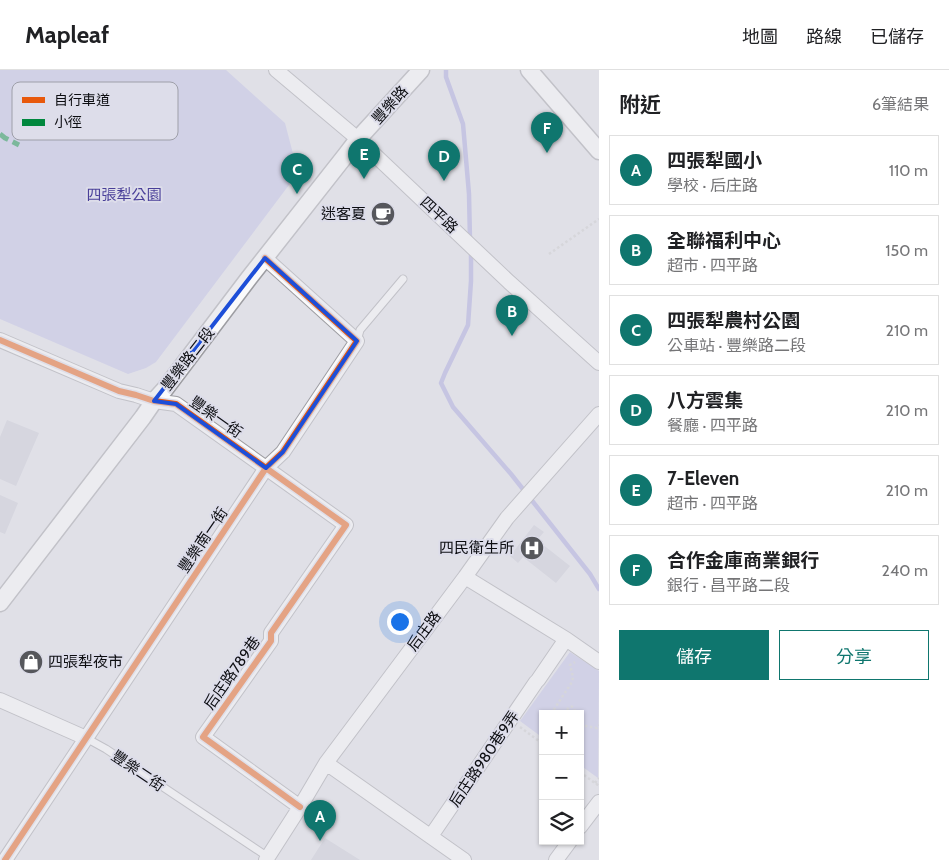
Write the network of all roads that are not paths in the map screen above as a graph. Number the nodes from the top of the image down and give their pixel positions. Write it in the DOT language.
graph roads {
  1 [pos="276,70"];
  2 [pos="421,70"];
  3 [pos="529,70"];
  4 [pos="358,139"];
  5 [pos="599,151"];
  6 [pos="265,258"];
  7 [pos="403,279"];
  8 [pos="0,340"];
  9 [pos="357,341"];
  10 [pos="599,363"];
  11 [pos="154,401"];
  12 [pos="599,414"];
  13 [pos="266,468"];
  14 [pos="346,525"];
  15 [pos="465,577"];
  16 [pos="0,603"];
  17 [pos="566,639"];
  18 [pos="599,662"];
  19 [pos="0,700"];
  20 [pos="86,738"];
  21 [pos="326,763"];
  22 [pos="599,802"];
  23 [pos="300,807"];
  24 [pos="584,822"];
  25 [pos="431,836"];
  26 [pos="567,845"];
  27 [pos="267,858"];
  28 [pos="5,860"];
  29 [pos="464,860"];
  30 [pos="556,860"];
  1 -- 4 [label="street, 四平路"];
  2 -- 4 [label="street, 豐樂路"];
  3 -- 5 [label="street"];
  4 -- 6 [label="street, 豐樂路二段"];
  4 -- 10 [label="street, 四平路"];
  6 -- 9 [label="street"];
  6 -- 11 [label="street, 豐樂路二段"];
  7 -- 9 [label="lane"];
  8 -- 11 [label="street, 豐樂一街"];
  9 -- 13 [label="street, 豐樂南一街"];
  11 -- 13 [label="street, 豐樂一街"];
  11 -- 16 [label="street, 豐樂路二段"];
  12 -- 15 [label="street, 后庄路"];
  13 -- 14 [label="street, 豐樂一街"];
  13 -- 20 [label="street, 豐樂南一街"];
  14 -- 23 [label="street, 后庄路789巷"];
  15 -- 17 [label="street"];
  15 -- 21 [label="street, 后庄路"];
  17 -- 18 [label="street"];
  17 -- 25 [label="street, 后庄路980巷9弄"];
  19 -- 20 [label="street, 豐樂二街"];
  20 -- 27 [label="lane, 豐樂二街"];
  20 -- 28 [label="street, 豐樂南一街"];
  21 -- 23 [label="street, 后庄路"];
  21 -- 25 [label="street"];
  22 -- 24 [label="street"];
  23 -- 27 [label="street, 后庄路"];
  25 -- 29 [label="street"];
  26 -- 30 [label="street"];
}
